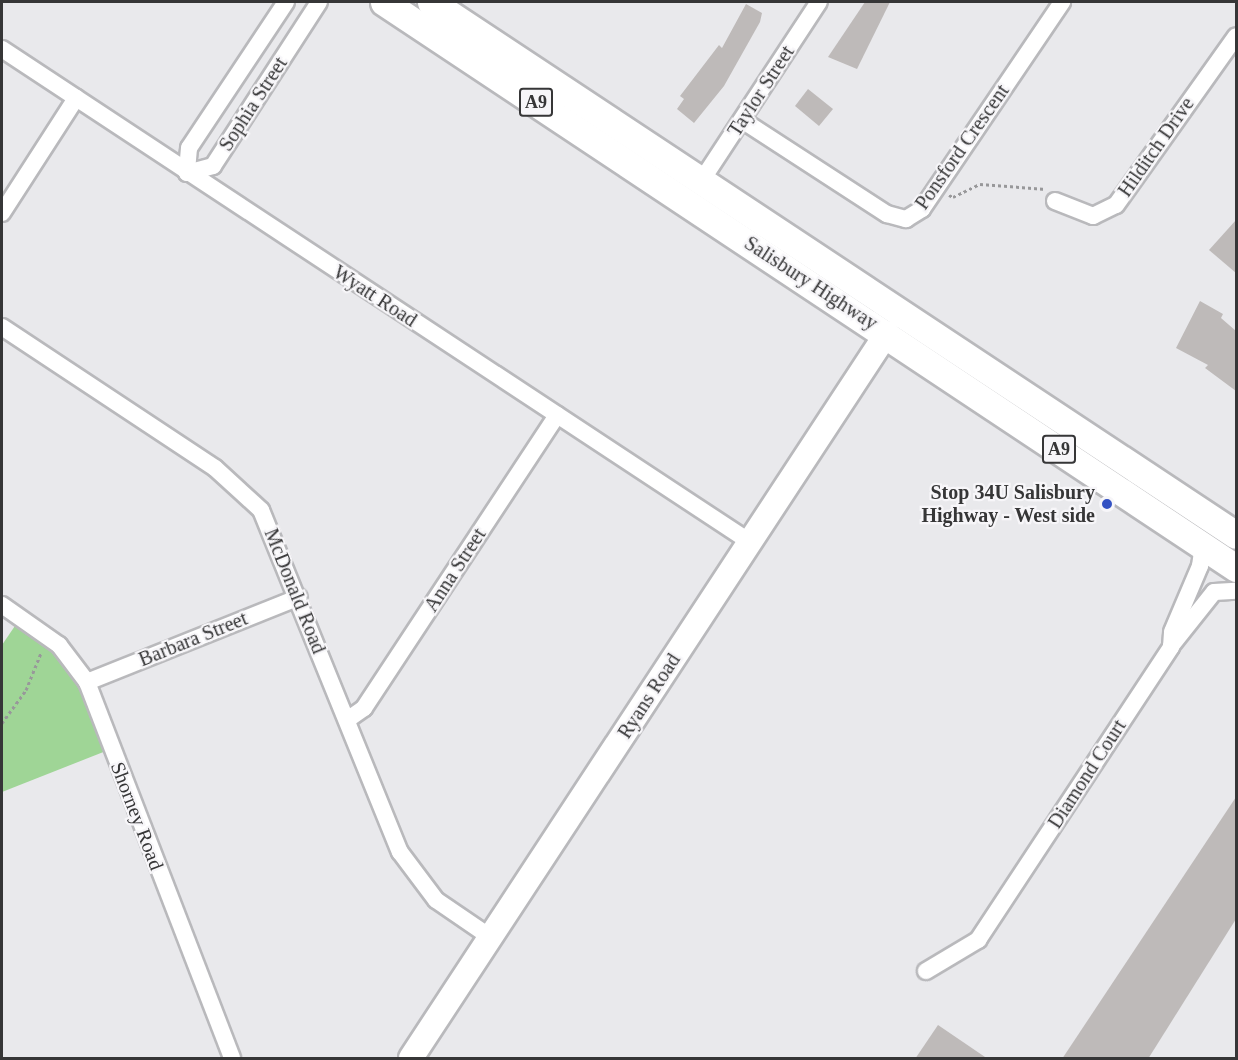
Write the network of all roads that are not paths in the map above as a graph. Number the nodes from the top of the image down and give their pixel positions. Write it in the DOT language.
graph roads {
  1 [pos="286,2"];
  2 [pos="319,2"];
  3 [pos="384,2"];
  4 [pos="431,2"];
  5 [pos="1062,2"];
  6 [pos="813,4"];
  7 [pos="1236,36"];
  8 [pos="2,49"];
  9 [pos="76,98"];
  10 [pos="742,120"];
  11 [pos="187,173"];
  12 [pos="695,191"];
  13 [pos="1053,195"];
  14 [pos="2,213"];
  15 [pos="895,323"];
  16 [pos="2,327"];
  17 [pos="557,415"];
  18 [pos="1175,494"];
  19 [pos="1236,513"];
  20 [pos="1236,535"];
  21 [pos="750,542"];
  22 [pos="1203,545"];
  23 [pos="1235,566"];
  24 [pos="1236,591"];
  25 [pos="299,597"];
  26 [pos="2,604"];
  27 [pos="1171,647"];
  28 [pos="87,682"];
  29 [pos="347,720"];
  30 [pos="490,938"];
  31 [pos="927,971"];
  32 [pos="232,1059"];
  33 [pos="411,1059"];
  1 -- 11 [label="street, Sophia Street"];
  2 -- 11 [label="street, Sophia Street"];
  3 -- 12 [label="main road, Salisbury Highway / A9"];
  4 -- 12 [label="main road, Salisbury Highway / A9"];
  5 -- 10 [label="street, Ponsford Crescent"];
  6 -- 10 [label="street, Taylor Street"];
  7 -- 13 [label="street, Hilditch Drive"];
  8 -- 9 [label="street, Wyatt Road"];
  9 -- 11 [label="street, Wyatt Road"];
  9 -- 14 [label="street"];
  10 -- 12 [label="street, Taylor Street"];
  11 -- 17 [label="street, Wyatt Road"];
  12 -- 15 [label="main road, Salisbury Highway / A9"];
  15 -- 18 [label="main road, Salisbury Highway / A9"];
  15 -- 21 [label="street, Ryans Road"];
  15 -- 22 [label="main road, Salisbury Highway / A9"];
  16 -- 25 [label="street, McDonald Road"];
  17 -- 21 [label="street, Wyatt Road"];
  17 -- 29 [label="street, Anna Street"];
  18 -- 19 [label="main road"];
  18 -- 20 [label="main road, Salisbury Highway / A9"];
  21 -- 30 [label="street, Ryans Road"];
  22 -- 23 [label="main road, Salisbury Highway / A9"];
  22 -- 27 [label="street, Diamond Court"];
  24 -- 27 [label="street"];
  25 -- 28 [label="street, Barbara Street"];
  25 -- 29 [label="street, McDonald Road"];
  26 -- 28 [label="street, Shorney Road"];
  27 -- 31 [label="street, Diamond Court"];
  28 -- 32 [label="street, Shorney Road"];
  29 -- 30 [label="street, McDonald Road"];
  30 -- 33 [label="street, Ryans Road"];
}
